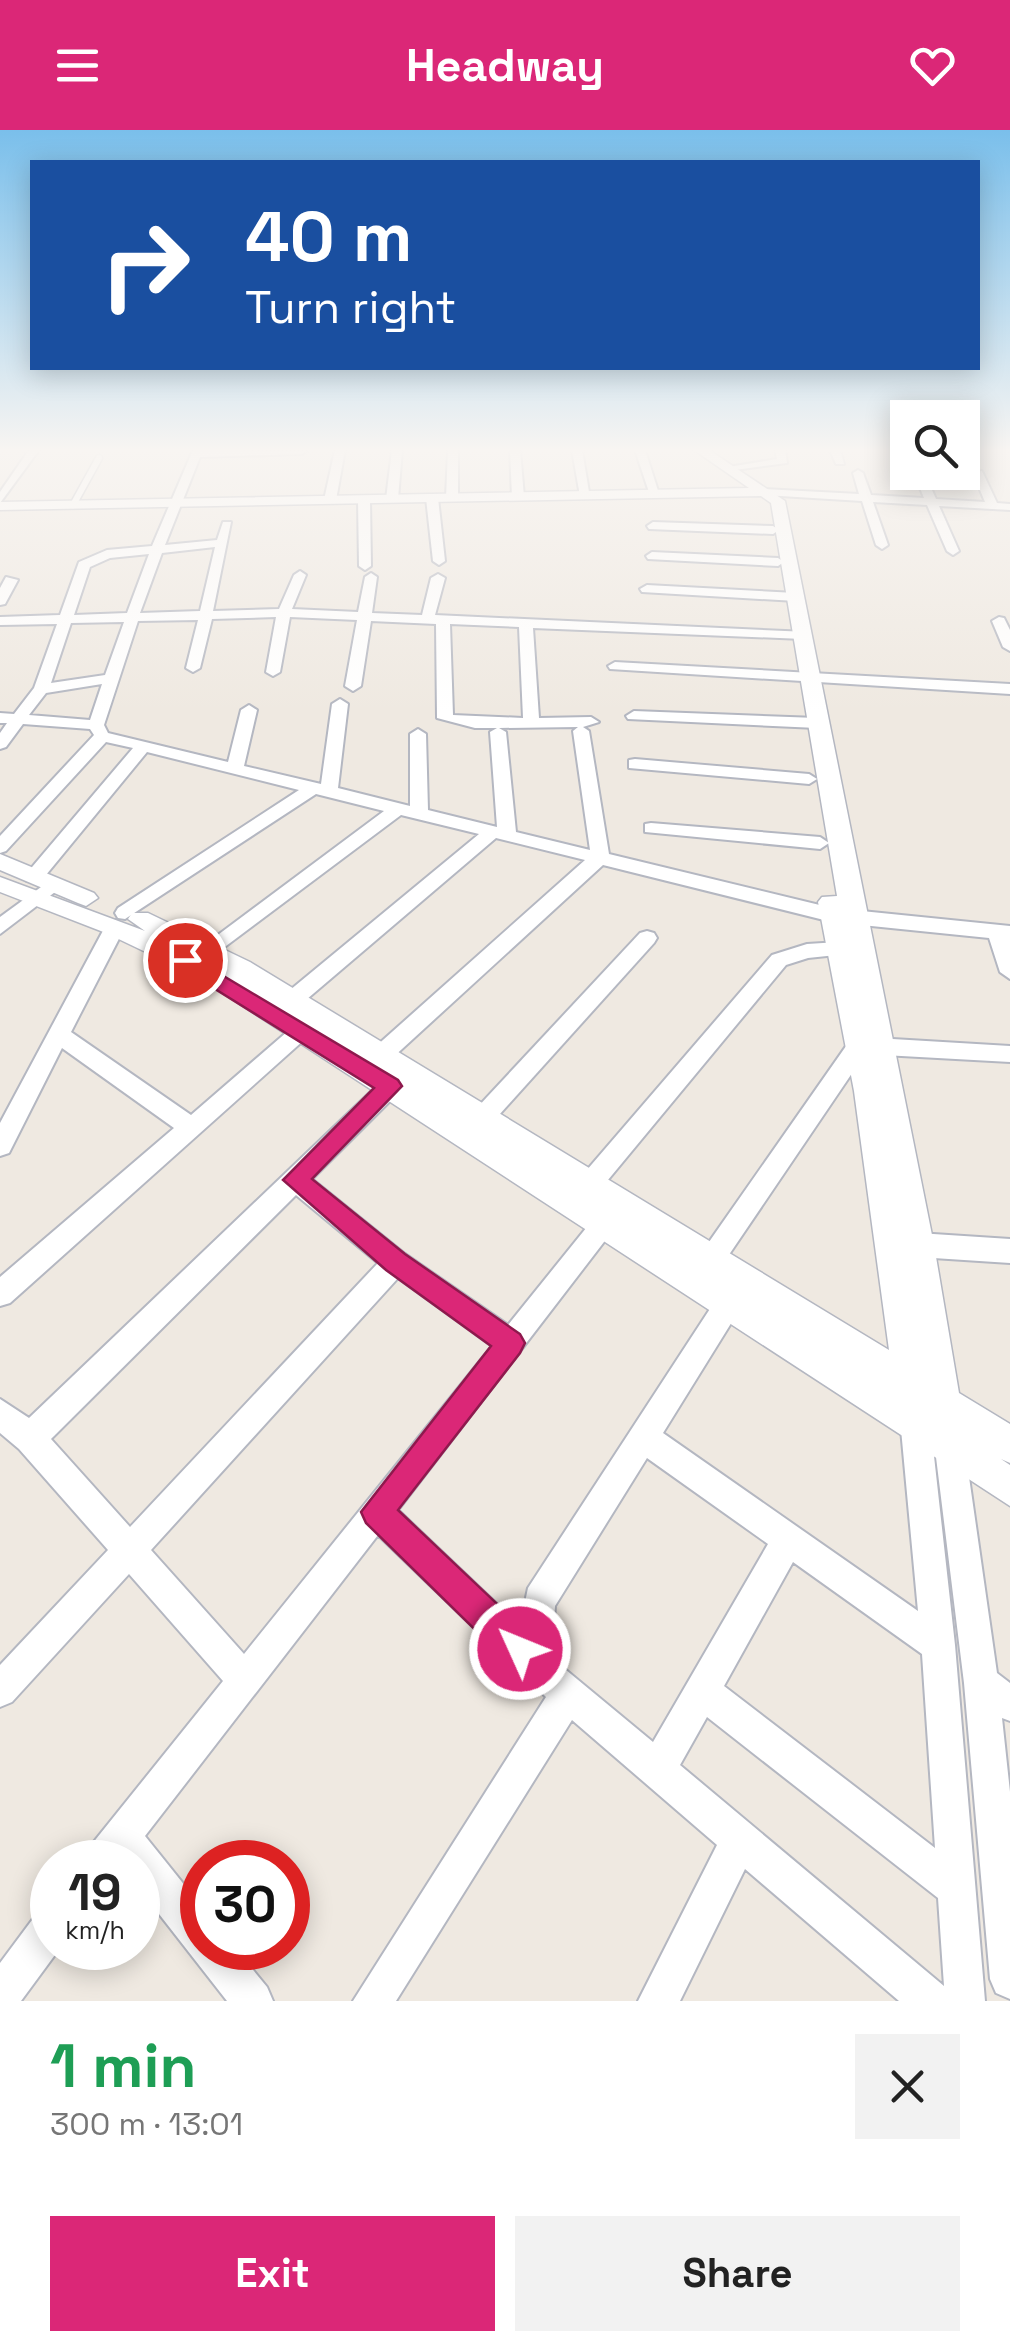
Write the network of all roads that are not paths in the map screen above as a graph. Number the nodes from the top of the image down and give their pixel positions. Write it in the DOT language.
graph roads {
  1 [pos="161,537"];
  2 [pos="224,537"];
  3 [pos="366,537"];
  4 [pos="436,537"];
  5 [pos="773,537"];
  6 [pos="782,537"];
  7 [pos="879,537"];
  8 [pos="947,537"];
  9 [pos="223,543"];
  10 [pos="882,545"];
  11 [pos="157,546"];
  12 [pos="953,551"];
  13 [pos="652,556"];
  14 [pos="438,561"];
  15 [pos="778,562"];
  16 [pos="300,574"];
  17 [pos="438,578"];
  18 [pos="12,580"];
  19 [pos="647,590"];
  20 [pos="789,596"];
  21 [pos="0,601"];
  22 [pos="208,612"];
  23 [pos="284,612"];
  24 [pos="362,615"];
  25 [pos="136,616"];
  26 [pos="62,618"];
  27 [pos="436,618"];
  28 [pos="0,621"];
  29 [pos="526,621"];
  30 [pos="999,621"];
  31 [pos="795,634"];
  32 [pos="1010,646"];
  33 [pos="615,666"];
  34 [pos="193,668"];
  35 [pos="273,672"];
  36 [pos="802,677"];
  37 [pos="113,678"];
  38 [pos="353,686"];
  39 [pos="41,689"];
  40 [pos="1010,689"];
  41 [pos="340,704"];
  42 [pos="249,710"];
  43 [pos="634,716"];
  44 [pos="0,718"];
  45 [pos="22,718"];
  46 [pos="531,722"];
  47 [pos="809,723"];
  48 [pos="99,730"];
  49 [pos="498,732"];
  50 [pos="418,734"];
  51 [pos="0,744"];
  52 [pos="142,748"];
  53 [pos="636,764"];
  54 [pos="236,769"];
  55 [pos="809,779"];
  56 [pos="321,790"];
  57 [pos="398,809"];
  58 [pos="419,815"];
  59 [pos="650,828"];
  60 [pos="500,835"];
  61 [pos="820,843"];
  62 [pos="0,847"];
  63 [pos="600,858"];
  64 [pos="0,861"];
  65 [pos="0,884"];
  66 [pos="40,887"];
  67 [pos="842,916"];
  68 [pos="120,920"];
  69 [pos="0,927"];
  70 [pos="1004,933"];
  71 [pos="647,938"];
  72 [pos="839,949"];
  73 [pos="210,950"];
  74 [pos="1010,972"];
  75 [pos="292,1000"];
  76 [pos="304,1031"];
  77 [pos="58,1034"];
  78 [pos="870,1046"];
  79 [pos="382,1054"];
  80 [pos="1010,1054"];
  81 [pos="390,1086"];
  82 [pos="482,1118"];
  83 [pos="189,1126"];
  84 [pos="0,1146"];
  85 [pos="295,1180"];
  86 [pos="589,1185"];
  87 [pos="604,1225"];
  88 [pos="918,1245"];
  89 [pos="1010,1252"];
  90 [pos="711,1260"];
  91 [pos="396,1262"];
  92 [pos="0,1294"];
  93 [pos="729,1304"];
  94 [pos="510,1343"];
  95 [pos="910,1382"];
  96 [pos="943,1403"];
  97 [pos="0,1414"];
  98 [pos="916,1428"];
  99 [pos="30,1438"];
  100 [pos="644,1438"];
  101 [pos="1010,1444"];
  102 [pos="950,1449"];
  103 [pos="1010,1487"];
  104 [pos="377,1512"];
  105 [pos="788,1542"];
  106 [pos="126,1549"];
  107 [pos="938,1645"];
  108 [pos="244,1679"];
  109 [pos="558,1685"];
  110 [pos="0,1690"];
  111 [pos="702,1691"];
  112 [pos="996,1694"];
  113 [pos="658,1768"];
  114 [pos="118,1840"];
  115 [pos="739,1841"];
  116 [pos="957,1889"];
  117 [pos="160,1897"];
  118 [pos="180,1916"];
  119 [pos="30,1956"];
  120 [pos="228,1970"];
  121 [pos="1010,1979"];
  122 [pos="0,1996"];
  123 [pos="920,1998"];
  124 [pos="254,2001"];
  125 [pos="373,2001"];
  126 [pos="658,2001"];
  127 [pos="965,2001"];
  1 -- 11 [label="street"];
  2 -- 9 [label="street"];
  3 -- 24 [label="street"];
  4 -- 14 [label="street"];
  5 -- 15 [label="street"];
  6 -- 20 [label="street"];
  7 -- 10 [label="street"];
  8 -- 12 [label="street"];
  9 -- 11 [label="street"];
  9 -- 22 [label="street"];
  11 -- 25 [label="street"];
  11 -- 26 [label="street"];
  13 -- 15 [label="street"];
  15 -- 20 [label="street"];
  16 -- 23 [label="street"];
  17 -- 27 [label="street"];
  18 -- 21 [label="street"];
  19 -- 20 [label="street"];
  20 -- 31 [label="street"];
  22 -- 23 [label="street"];
  22 -- 25 [label="street"];
  22 -- 34 [label="street"];
  23 -- 24 [label="street"];
  23 -- 35 [label="street"];
  24 -- 27 [label="street"];
  24 -- 38 [label="street"];
  25 -- 26 [label="street"];
  25 -- 37 [label="street"];
  26 -- 28 [label="street"];
  26 -- 39 [label="street"];
  27 -- 29 [label="street"];
  27 -- 46 [label="street"];
  29 -- 31 [label="street"];
  29 -- 46 [label="street"];
  30 -- 32 [label="street"];
  31 -- 36 [label="street"];
  33 -- 36 [label="street"];
  36 -- 40 [label="street"];
  36 -- 47 [label="street"];
  37 -- 39 [label="street"];
  37 -- 48 [label="street"];
  39 -- 45 [label="street"];
  41 -- 56 [label="street"];
  42 -- 54 [label="street"];
  43 -- 47 [label="street"];
  44 -- 45 [label="street"];
  45 -- 48 [label="street"];
  45 -- 51 [label="street"];
  46 -- 63 [label="street"];
  47 -- 55 [label="street"];
  47 -- 67 [label="street"];
  48 -- 52 [label="street"];
  48 -- 62 [label="street"];
  49 -- 60 [label="street"];
  50 -- 58 [label="street"];
  52 -- 54 [label="street"];
  52 -- 66 [label="street"];
  53 -- 55 [label="street"];
  54 -- 56 [label="street"];
  55 -- 61 [label="street"];
  56 -- 57 [label="street"];
  56 -- 68 [label="street"];
  57 -- 58 [label="street"];
  57 -- 73 [label="street"];
  58 -- 60 [label="street"];
  59 -- 61 [label="street"];
  60 -- 63 [label="street"];
  60 -- 75 [label="street"];
  61 -- 67 [label="street"];
  63 -- 67 [label="street"];
  63 -- 79 [label="street"];
  64 -- 66 [label="street"];
  65 -- 66 [label="street"];
  66 -- 68 [label="street"];
  66 -- 69 [label="street"];
  67 -- 70 [label="street"];
  67 -- 72 [label="street"];
  67 -- 78 [label="street"];
  68 -- 73 [label="street"];
  68 -- 76 [label="street"];
  68 -- 77 [label="street"];
  70 -- 74 [label="street"];
  71 -- 82 [label="street"];
  72 -- 78 [label="street"];
  72 -- 86 [label="street"];
  73 -- 75 [label="street"];
  75 -- 79 [label="street"];
  76 -- 81 [label="street"];
  76 -- 83 [label="street"];
  77 -- 83 [label="street"];
  77 -- 84 [label="street"];
  78 -- 80 [label="street"];
  78 -- 88 [label="street"];
  78 -- 90 [label="street"];
  78 -- 95 [label="street"];
  79 -- 82 [label="street"];
  81 -- 85 [label="street"];
  81 -- 87 [label="street"];
  82 -- 86 [label="street"];
  83 -- 92 [label="street"];
  85 -- 91 [label="street"];
  85 -- 99 [label="street"];
  86 -- 90 [label="street"];
  87 -- 93 [label="street"];
  87 -- 94 [label="street"];
  88 -- 89 [label="street"];
  88 -- 96 [label="street"];
  90 -- 95 [label="street"];
  91 -- 94 [label="street"];
  91 -- 106 [label="street"];
  93 -- 98 [label="street"];
  93 -- 100 [label="street"];
  94 -- 104 [label="street"];
  95 -- 96 [label="street"];
  95 -- 98 [label="street"];
  96 -- 101 [label="street"];
  96 -- 102 [label="street"];
  97 -- 99 [label="street"];
  98 -- 102 [label="street"];
  98 -- 107 [label="street"];
  99 -- 106 [label="street"];
  100 -- 105 [label="street"];
  100 -- 109 [label="street"];
  102 -- 103 [label="street"];
  102 -- 112 [label="street"];
  104 -- 108 [label="street"];
  104 -- 109 [label="street"];
  105 -- 107 [label="street"];
  105 -- 111 [label="street"];
  106 -- 108 [label="street"];
  106 -- 110 [label="street"];
  107 -- 116 [label="street"];
  108 -- 114 [label="street"];
  109 -- 113 [label="street"];
  109 -- 125 [label="street"];
  111 -- 113 [label="street"];
  111 -- 116 [label="street"];
  112 -- 121 [label="street"];
  113 -- 115 [label="street"];
  115 -- 123 [label="street"];
  115 -- 126 [label="street"];
  116 -- 127 [label="street"];
  117 -- 118 [label="street"];
  119 -- 122 [label="street"];
  120 -- 124 [label="street"];
}
